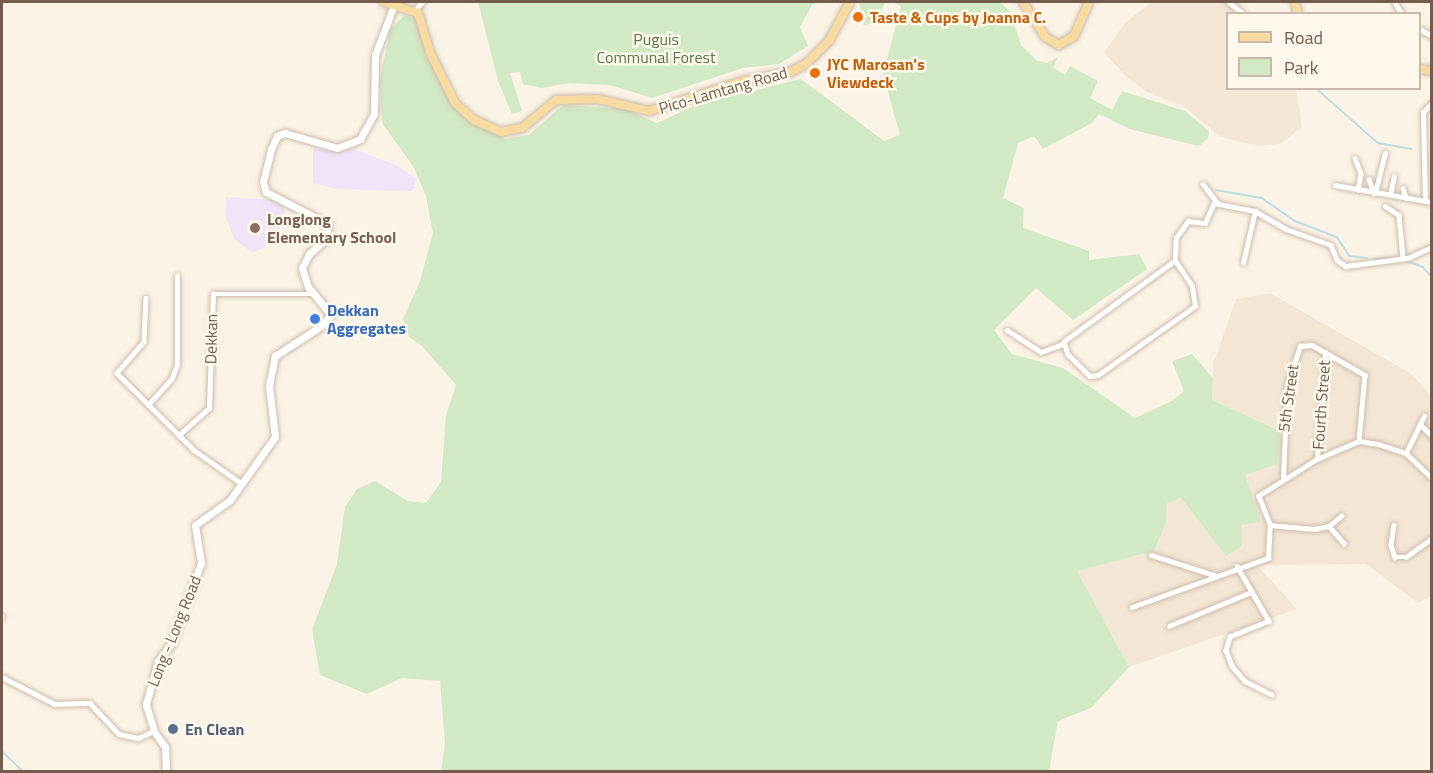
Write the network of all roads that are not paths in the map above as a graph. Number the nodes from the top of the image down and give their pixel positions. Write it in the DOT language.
graph roads {
  1 [pos="384,2"];
  2 [pos="422,2"];
  3 [pos="850,2"];
  4 [pos="1023,2"];
  5 [pos="1089,2"];
  6 [pos="1229,2"];
  7 [pos="394,4"];
  8 [pos="415,10"];
  9 [pos="1242,12"];
  10 [pos="1431,102"];
  11 [pos="1385,153"];
  12 [pos="1355,158"];
  13 [pos="1394,176"];
  14 [pos="1369,179"];
  15 [pos="1203,184"];
  16 [pos="1335,185"];
  17 [pos="1403,188"];
  18 [pos="1358,190"];
  19 [pos="1375,193"];
  20 [pos="1390,195"];
  21 [pos="1406,198"];
  22 [pos="1217,202"];
  23 [pos="1428,202"];
  24 [pos="1385,206"];
  25 [pos="1255,211"];
  26 [pos="1431,247"];
  27 [pos="1404,258"];
  28 [pos="1175,261"];
  29 [pos="1243,263"];
  30 [pos="177,276"];
  31 [pos="313,294"];
  32 [pos="146,298"];
  33 [pos="1007,330"];
  34 [pos="1063,344"];
  35 [pos="1325,352"];
  36 [pos="148,405"];
  37 [pos="1424,416"];
  38 [pos="1420,424"];
  39 [pos="179,435"];
  40 [pos="1431,435"];
  41 [pos="1359,441"];
  42 [pos="1406,453"];
  43 [pos="1317,459"];
  44 [pos="1431,478"];
  45 [pos="1283,479"];
  46 [pos="241,483"];
  47 [pos="1341,516"];
  48 [pos="1270,525"];
  49 [pos="1394,525"];
  50 [pos="1329,526"];
  51 [pos="1431,538"];
  52 [pos="1344,543"];
  53 [pos="1151,555"];
  54 [pos="1237,566"];
  55 [pos="1214,575"];
  56 [pos="1251,592"];
  57 [pos="1132,608"];
  58 [pos="1169,626"];
  59 [pos="2,677"];
  60 [pos="1272,695"];
  61 [pos="154,731"];
  62 [pos="166,771"];
  1 -- 7 [label="main road"];
  2 -- 8 [label="street"];
  3 -- 8 [label="main road, Pico-Lamtang Road"];
  4 -- 5 [label="main road"];
  6 -- 9 [label="street"];
  7 -- 8 [label="main road"];
  7 -- 31 [label="main road, Long - Long Road"];
  10 -- 23 [label="street"];
  11 -- 19 [label="street"];
  12 -- 18 [label="street"];
  13 -- 20 [label="street"];
  14 -- 19 [label="street"];
  15 -- 22 [label="street"];
  16 -- 18 [label="street"];
  17 -- 21 [label="street"];
  18 -- 19 [label="street"];
  19 -- 20 [label="street"];
  20 -- 21 [label="street"];
  21 -- 23 [label="street"];
  22 -- 25 [label="street"];
  22 -- 28 [label="street"];
  24 -- 27 [label="street"];
  25 -- 27 [label="street"];
  25 -- 29 [label="street"];
  26 -- 27 [label="street"];
  28 -- 34 [label="street"];
  28 -- 34 [label="street"];
  30 -- 36 [label="street"];
  31 -- 39 [label="street, Dekkan"];
  31 -- 46 [label="main road, Long - Long Road"];
  32 -- 36 [label="street"];
  33 -- 34 [label="street"];
  35 -- 41 [label="street"];
  35 -- 43 [label="street, Fourth Street"];
  35 -- 45 [label="street, 5th Street"];
  36 -- 39 [label="street"];
  37 -- 38 [label="street"];
  38 -- 40 [label="street"];
  38 -- 42 [label="street"];
  39 -- 46 [label="street"];
  41 -- 42 [label="street"];
  41 -- 43 [label="street"];
  42 -- 44 [label="street"];
  43 -- 45 [label="street"];
  45 -- 48 [label="street"];
  46 -- 61 [label="main road, Long - Long Road"];
  47 -- 50 [label="street"];
  48 -- 50 [label="street"];
  48 -- 54 [label="street"];
  49 -- 51 [label="street"];
  50 -- 52 [label="street"];
  53 -- 55 [label="street"];
  54 -- 55 [label="street"];
  54 -- 56 [label="street"];
  55 -- 57 [label="street"];
  56 -- 58 [label="street"];
  56 -- 60 [label="street"];
  59 -- 61 [label="street"];
  61 -- 62 [label="main road, Long - Long Road"];
}
